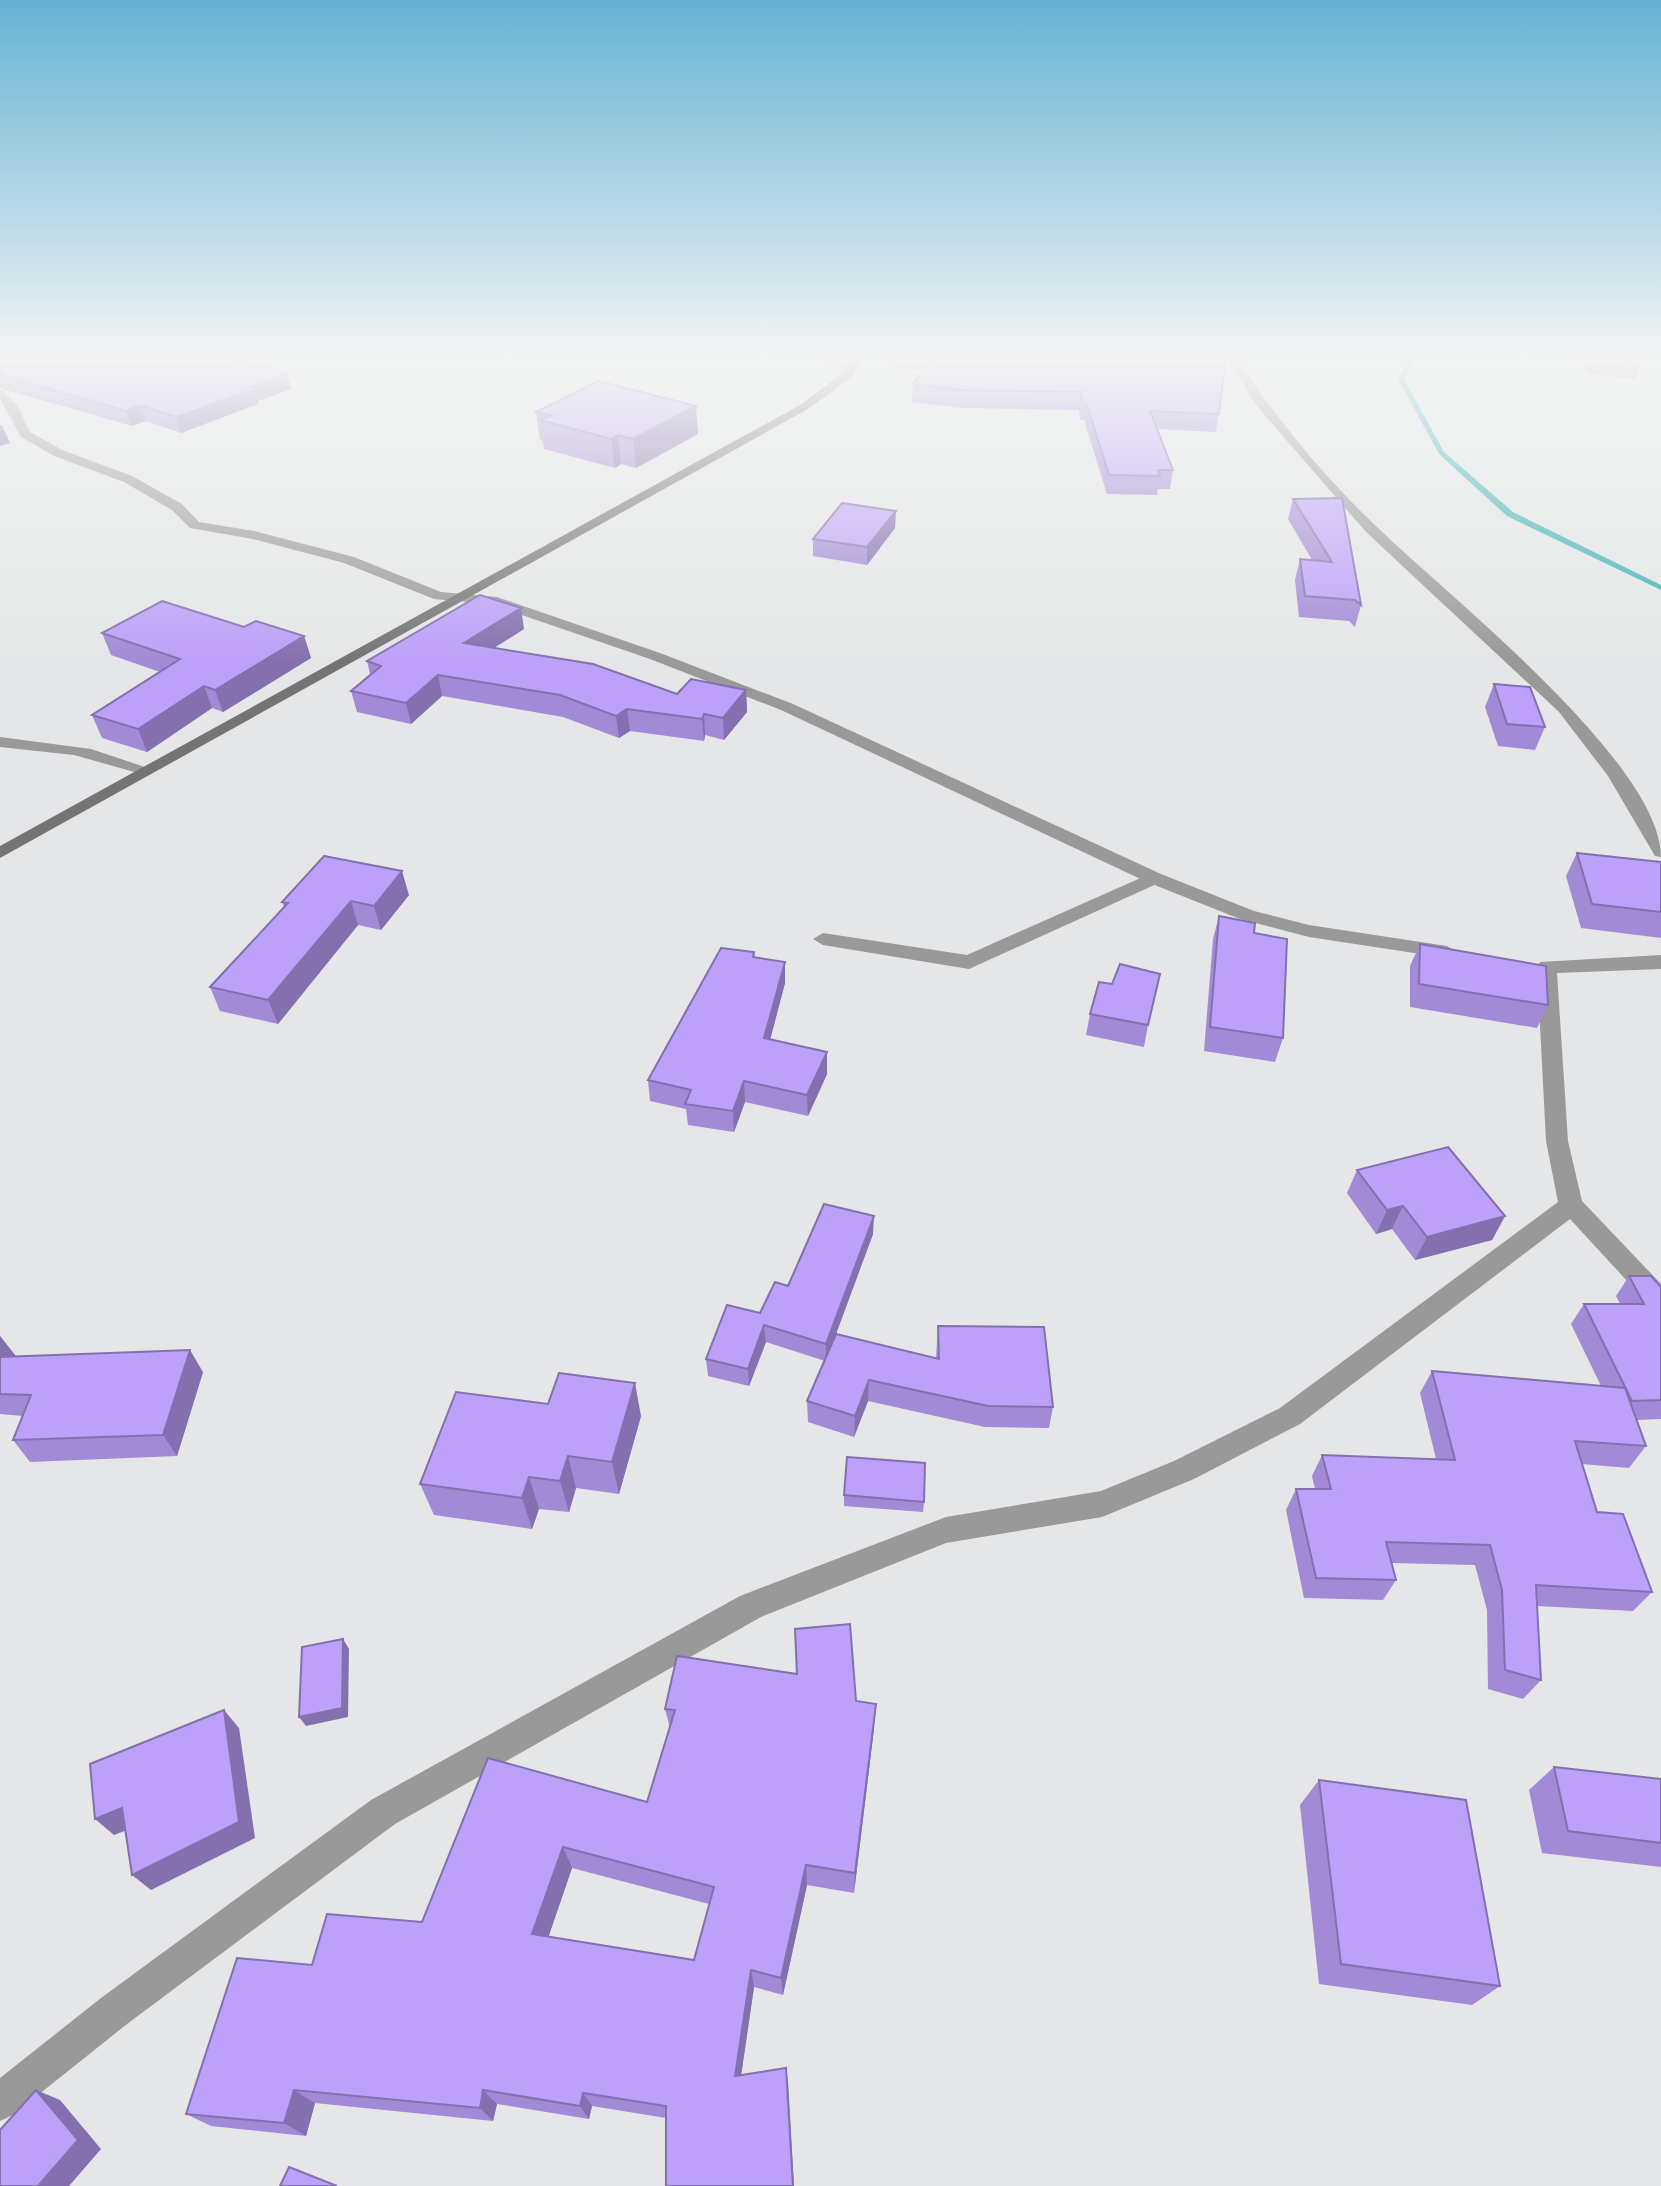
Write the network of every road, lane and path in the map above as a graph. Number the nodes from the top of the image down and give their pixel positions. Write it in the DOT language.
graph roads {
  1 [pos="71,458"];
  2 [pos="712,458"];
  3 [pos="1308,458"];
  4 [pos="464,596"];
  5 [pos="0,742"];
  6 [pos="145,770"];
  7 [pos="1661,852"];
  8 [pos="0,853"];
  9 [pos="1154,878"];
  10 [pos="823,939"];
  11 [pos="1468,955"];
  12 [pos="1661,962"];
  13 [pos="1571,1205"];
  14 [pos="1661,1301"];
  15 [pos="0,2102"];
  1 -- 4 [label="street"];
  2 -- 4 [label="main road"];
  3 -- 7 [label="street"];
  4 -- 6 [label="main road"];
  4 -- 9 [label="street"];
  5 -- 6 [label="street"];
  6 -- 8 [label="main road"];
  9 -- 10 [label="street"];
  9 -- 11 [label="street"];
  12 -- 13 [label="street"];
  13 -- 14 [label="street"];
  13 -- 15 [label="street"];
}
